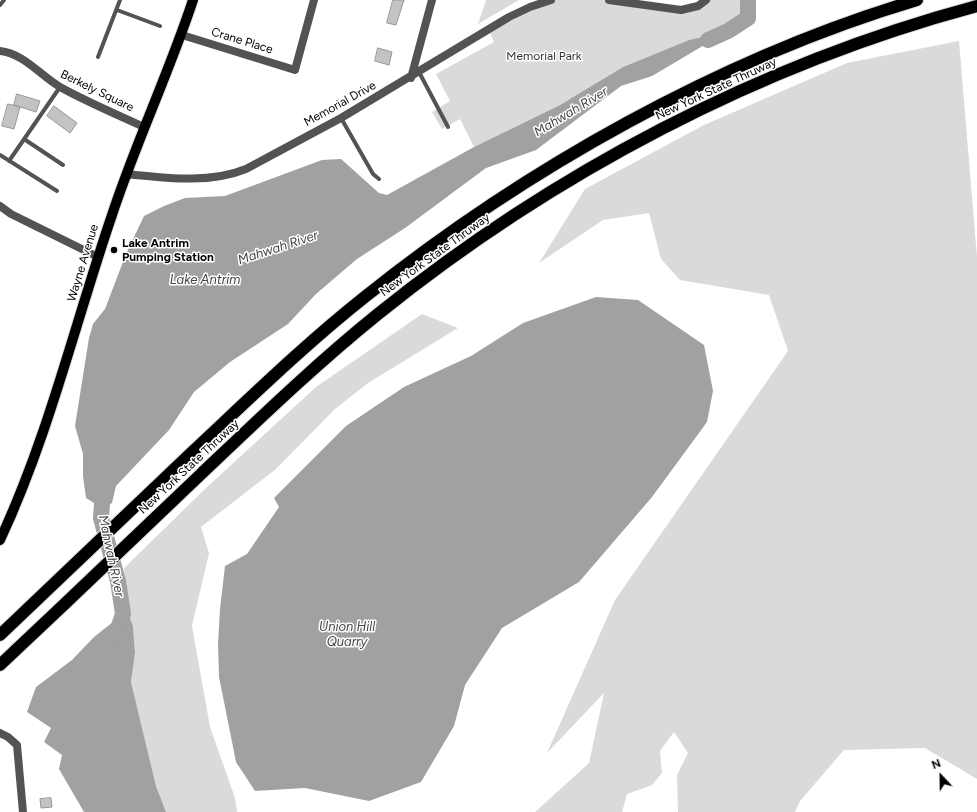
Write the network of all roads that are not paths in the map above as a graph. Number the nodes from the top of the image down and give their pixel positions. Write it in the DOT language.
graph roads {
  1 [pos="4,0"];
  2 [pos="120,0"];
  3 [pos="193,0"];
  4 [pos="314,0"];
  5 [pos="432,0"];
  6 [pos="551,0"];
  7 [pos="609,0"];
  8 [pos="706,0"];
  9 [pos="917,0"];
  10 [pos="0,5"];
  11 [pos="977,6"];
  12 [pos="117,10"];
  13 [pos="160,26"];
  14 [pos="182,35"];
  15 [pos="0,51"];
  16 [pos="98,57"];
  17 [pos="419,72"];
  18 [pos="410,78"];
  19 [pos="60,87"];
  20 [pos="341,118"];
  21 [pos="144,127"];
  22 [pos="448,127"];
  23 [pos="24,139"];
  24 [pos="0,155"];
  25 [pos="9,161"];
  26 [pos="62,165"];
  27 [pos="126,174"];
  28 [pos="379,179"];
  29 [pos="57,191"];
  30 [pos="0,206"];
  31 [pos="98,257"];
  32 [pos="1,539"];
  33 [pos="0,635"];
  34 [pos="0,665"];
  35 [pos="0,733"];
  36 [pos="23,812"];
  1 -- 10 [label="lane"];
  2 -- 12 [label="lane"];
  3 -- 14 [label="main road, Wayne Avenue"];
  4 -- 14 [label="street, Crane Place"];
  5 -- 18 [label="street"];
  6 -- 17 [label="street, Memorial Drive"];
  7 -- 8 [label="street"];
  9 -- 33 [label="highway, New York State Thruway"];
  11 -- 34 [label="highway, New York State Thruway"];
  12 -- 13 [label="lane"];
  12 -- 16 [label="lane"];
  14 -- 21 [label="main road, Wayne Avenue"];
  15 -- 19 [label="street, Berkely Square"];
  17 -- 18 [label="street, Memorial Drive"];
  17 -- 22 [label="lane"];
  18 -- 20 [label="street, Memorial Drive"];
  19 -- 21 [label="street, Berkely Square"];
  19 -- 23 [label="lane"];
  20 -- 27 [label="street, Memorial Drive"];
  20 -- 28 [label="lane"];
  21 -- 27 [label="main road, Wayne Avenue"];
  23 -- 25 [label="lane"];
  23 -- 26 [label="lane"];
  24 -- 25 [label="lane"];
  25 -- 29 [label="lane"];
  27 -- 31 [label="main road, Wayne Avenue"];
  30 -- 31 [label="street"];
  31 -- 32 [label="main road, Wayne Avenue"];
  35 -- 36 [label="street"];
}
